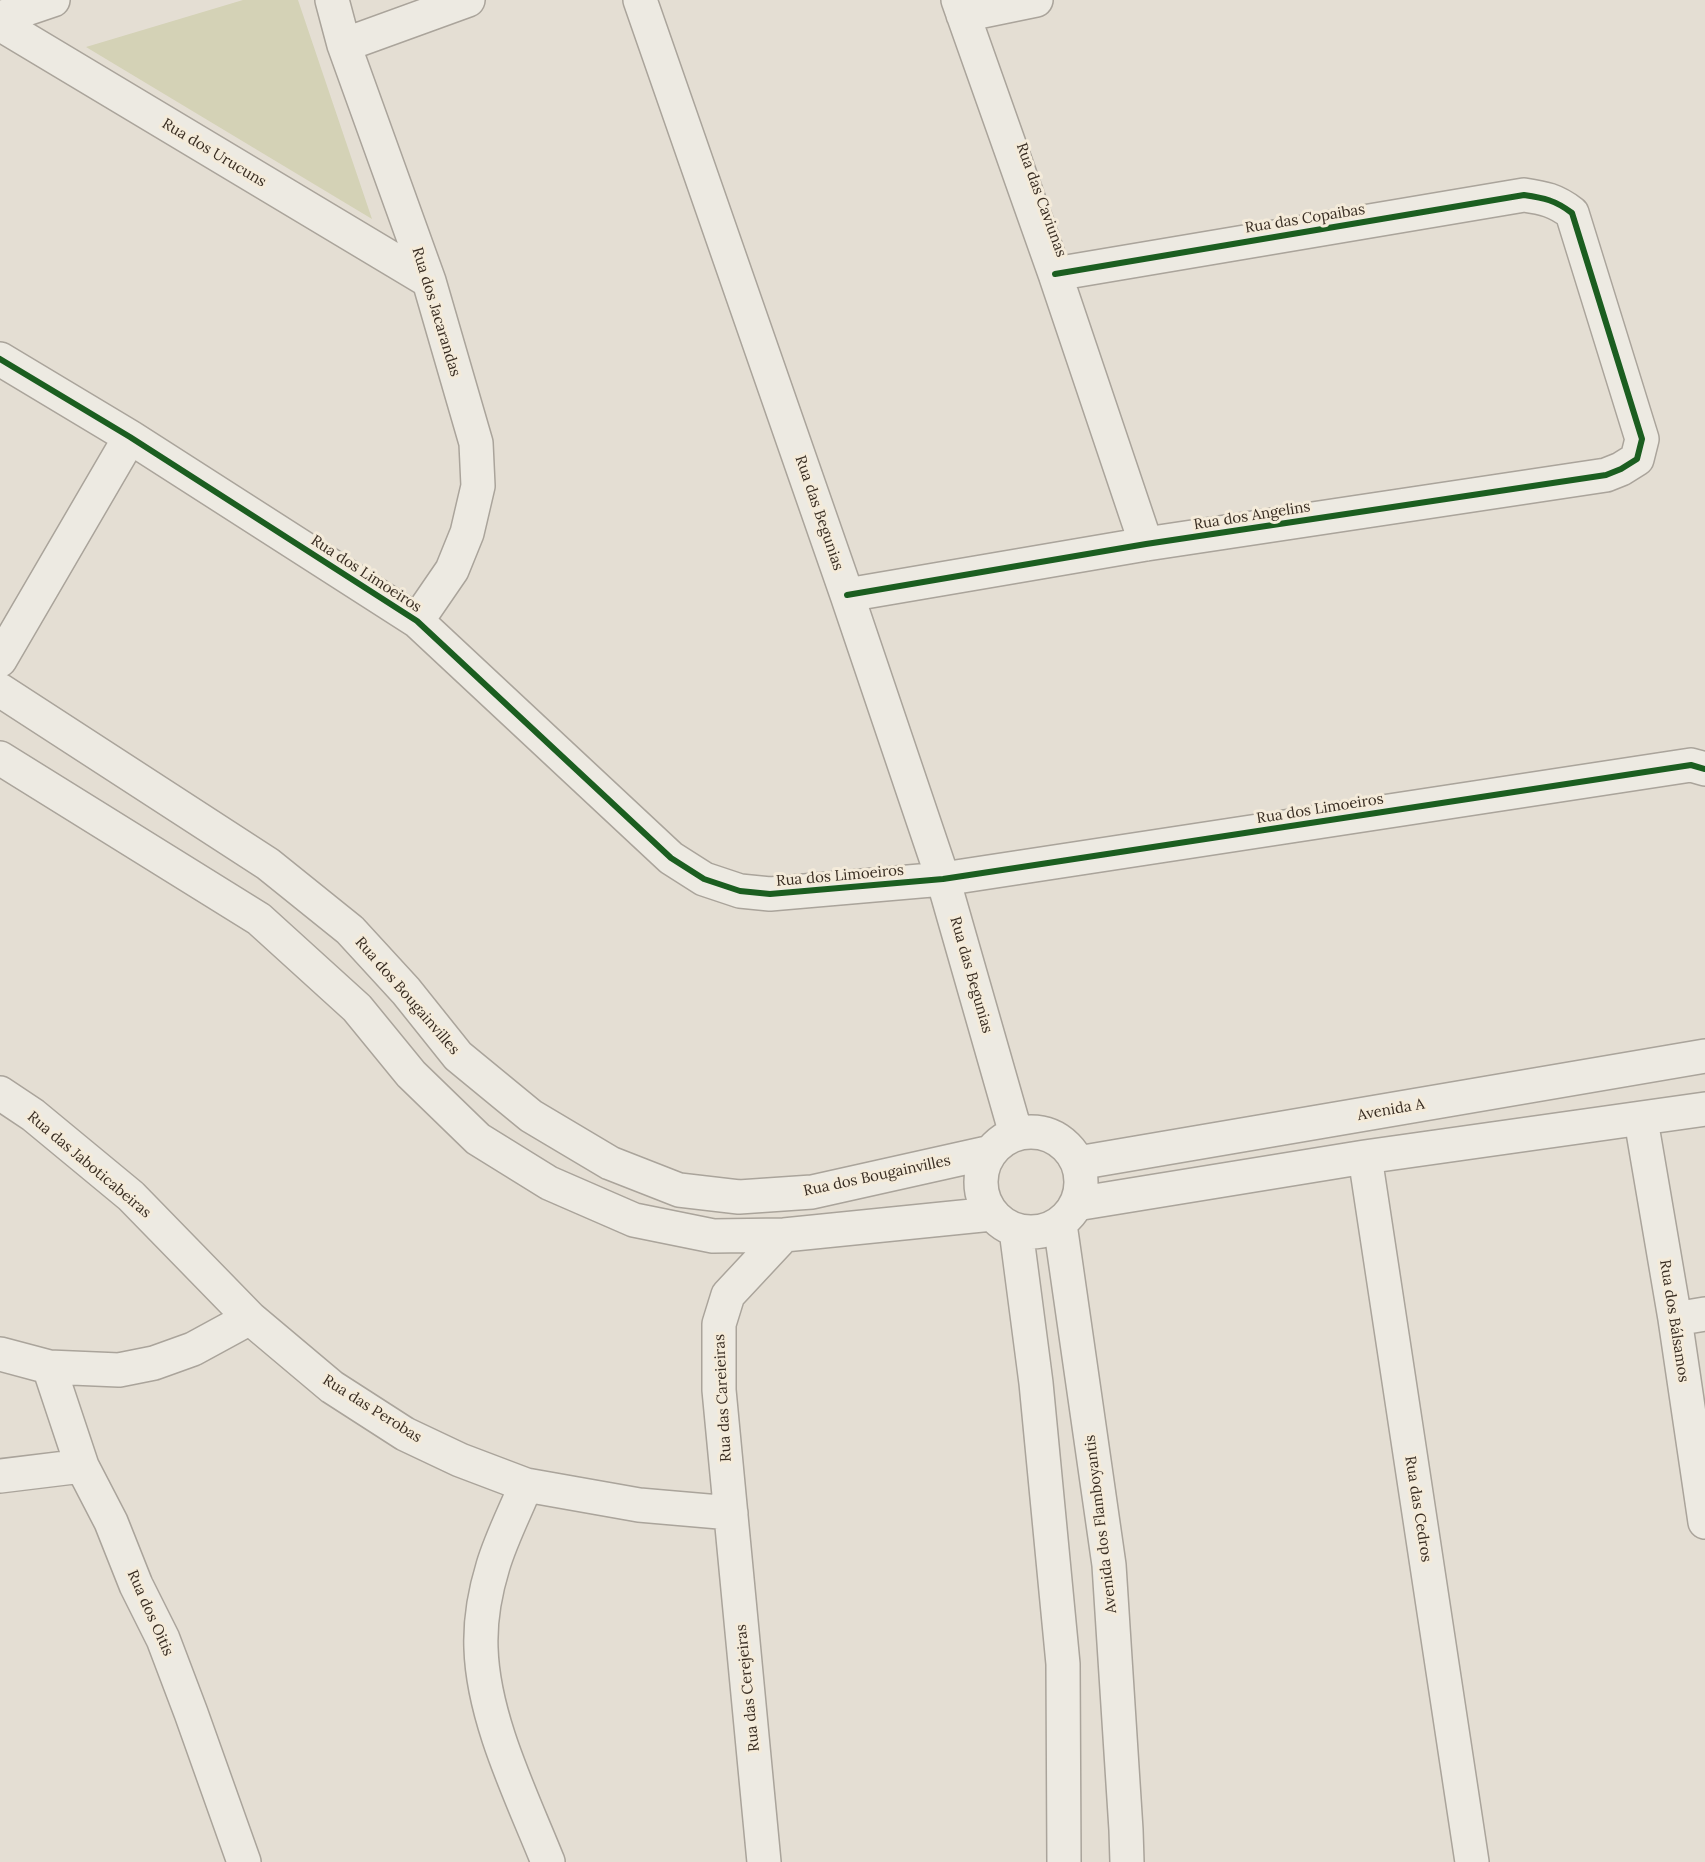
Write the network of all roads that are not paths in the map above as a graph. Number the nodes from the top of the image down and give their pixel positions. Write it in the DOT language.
graph roads {
  1 [pos="53,0"];
  2 [pos="332,0"];
  3 [pos="468,0"];
  4 [pos="640,0"];
  5 [pos="1036,0"];
  6 [pos="960,8"];
  7 [pos="0,18"];
  8 [pos="0,24"];
  9 [pos="345,45"];
  10 [pos="1055,274"];
  11 [pos="429,281"];
  12 [pos="0,359"];
  13 [pos="130,437"];
  14 [pos="1642,439"];
  15 [pos="1146,544"];
  16 [pos="847,595"];
  17 [pos="417,621"];
  18 [pos="0,660"];
  19 [pos="0,690"];
  20 [pos="0,758"];
  21 [pos="1705,769"];
  22 [pos="943,879"];
  23 [pos="1705,1056"];
  24 [pos="0,1093"];
  25 [pos="1705,1109"];
  26 [pos="1641,1120"];
  27 [pos="1004,1143"];
  28 [pos="1365,1157"];
  29 [pos="1078,1163"];
  30 [pos="1068,1214"];
  31 [pos="1004,1222"];
  32 [pos="784,1235"];
  33 [pos="1690,1317"];
  34 [pos="250,1318"];
  35 [pos="0,1354"];
  36 [pos="49,1367"];
  37 [pos="82,1466"];
  38 [pos="0,1476"];
  39 [pos="526,1485"];
  40 [pos="731,1513"];
  41 [pos="1705,1522"];
  42 [pos="244,1862"];
  43 [pos="548,1862"];
  44 [pos="764,1862"];
  45 [pos="1064,1862"];
  46 [pos="1126,1862"];
  47 [pos="1472,1862"];
  1 -- 7 [label="street"];
  2 -- 9 [label="street, Rua dos Jacarandas"];
  3 -- 9 [label="street"];
  4 -- 16 [label="street, Rua das Begunias"];
  5 -- 6 [label="street"];
  6 -- 10 [label="street, Rua das Caviunas"];
  8 -- 11 [label="street, Rua dos Urucuns"];
  9 -- 11 [label="street, Rua dos Jacarandas"];
  10 -- 14 [label="street, Rua das Copaibas"];
  10 -- 15 [label="street, Rua das Caviunas"];
  11 -- 17 [label="street, Rua dos Jacarandas"];
  12 -- 13 [label="street, Rua dos Limoeiros"];
  13 -- 17 [label="street, Rua dos Limoeiros"];
  13 -- 18 [label="street"];
  14 -- 15 [label="street, Rua dos Angelins"];
  15 -- 16 [label="street, Rua dos Angelins"];
  16 -- 22 [label="street, Rua das Begunias"];
  17 -- 22 [label="street, Rua dos Limoeiros"];
  19 -- 27 [label="street, Rua dos Bougainvilles"];
  20 -- 32 [label="street"];
  21 -- 22 [label="street, Rua dos Limoeiros"];
  22 -- 27 [label="street, Rua das Begunias"];
  23 -- 29 [label="street, Avenida A"];
  24 -- 34 [label="street, Rua das Jaboticabeiras"];
  25 -- 26 [label="street"];
  26 -- 28 [label="street"];
  26 -- 33 [label="street, Rua dos Bálsamos"];
  27 -- 29 [label="street"];
  27 -- 31 [label="street"];
  28 -- 30 [label="street"];
  28 -- 47 [label="street, Rua das Cedros"];
  29 -- 30 [label="street, Avenida dos Flamboyantis"];
  30 -- 31 [label="street"];
  30 -- 46 [label="street, Avenida dos Flamboyantis"];
  31 -- 32 [label="street"];
  31 -- 45 [label="street"];
  32 -- 40 [label="street, Rua das Careieiras"];
  33 -- 41 [label="street, Rua dos Bálsamos"];
  34 -- 36 [label="street"];
  34 -- 39 [label="street, Rua das Perobas"];
  35 -- 36 [label="street"];
  36 -- 37 [label="street, Rua dos Oitis"];
  37 -- 38 [label="street"];
  37 -- 42 [label="street, Rua dos Oitis"];
  39 -- 40 [label="street, Rua das Perobas"];
  39 -- 43 [label="street"];
  40 -- 44 [label="street, Rua das Cerejeiras"];
}
